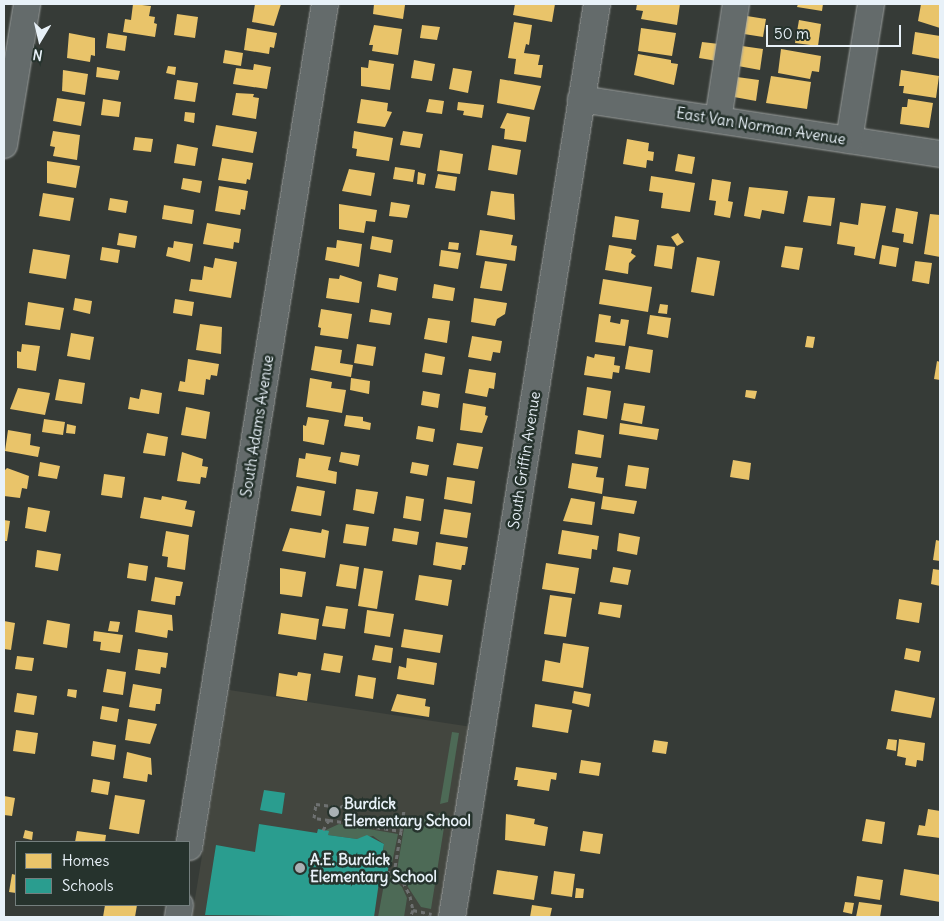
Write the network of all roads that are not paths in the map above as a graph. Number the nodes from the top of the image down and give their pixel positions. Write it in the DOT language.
graph roads {
  1 [pos="27,4"];
  2 [pos="325,4"];
  3 [pos="597,4"];
  4 [pos="736,4"];
  5 [pos="871,4"];
  6 [pos="581,99"];
  7 [pos="718,120"];
  8 [pos="849,140"];
  9 [pos="4,145"];
  10 [pos="940,154"];
  11 [pos="190,841"];
  12 [pos="442,915"];
  1 -- 9 [label="street"];
  2 -- 11 [label="street, South Adams Avenue"];
  3 -- 6 [label="street, South Griffin Avenue"];
  4 -- 7 [label="street"];
  5 -- 8 [label="street"];
  6 -- 7 [label="street, East Van Norman Avenue"];
  6 -- 12 [label="street, South Griffin Avenue"];
  7 -- 8 [label="street, East Van Norman Avenue"];
  8 -- 10 [label="street, East Van Norman Avenue"];
}
